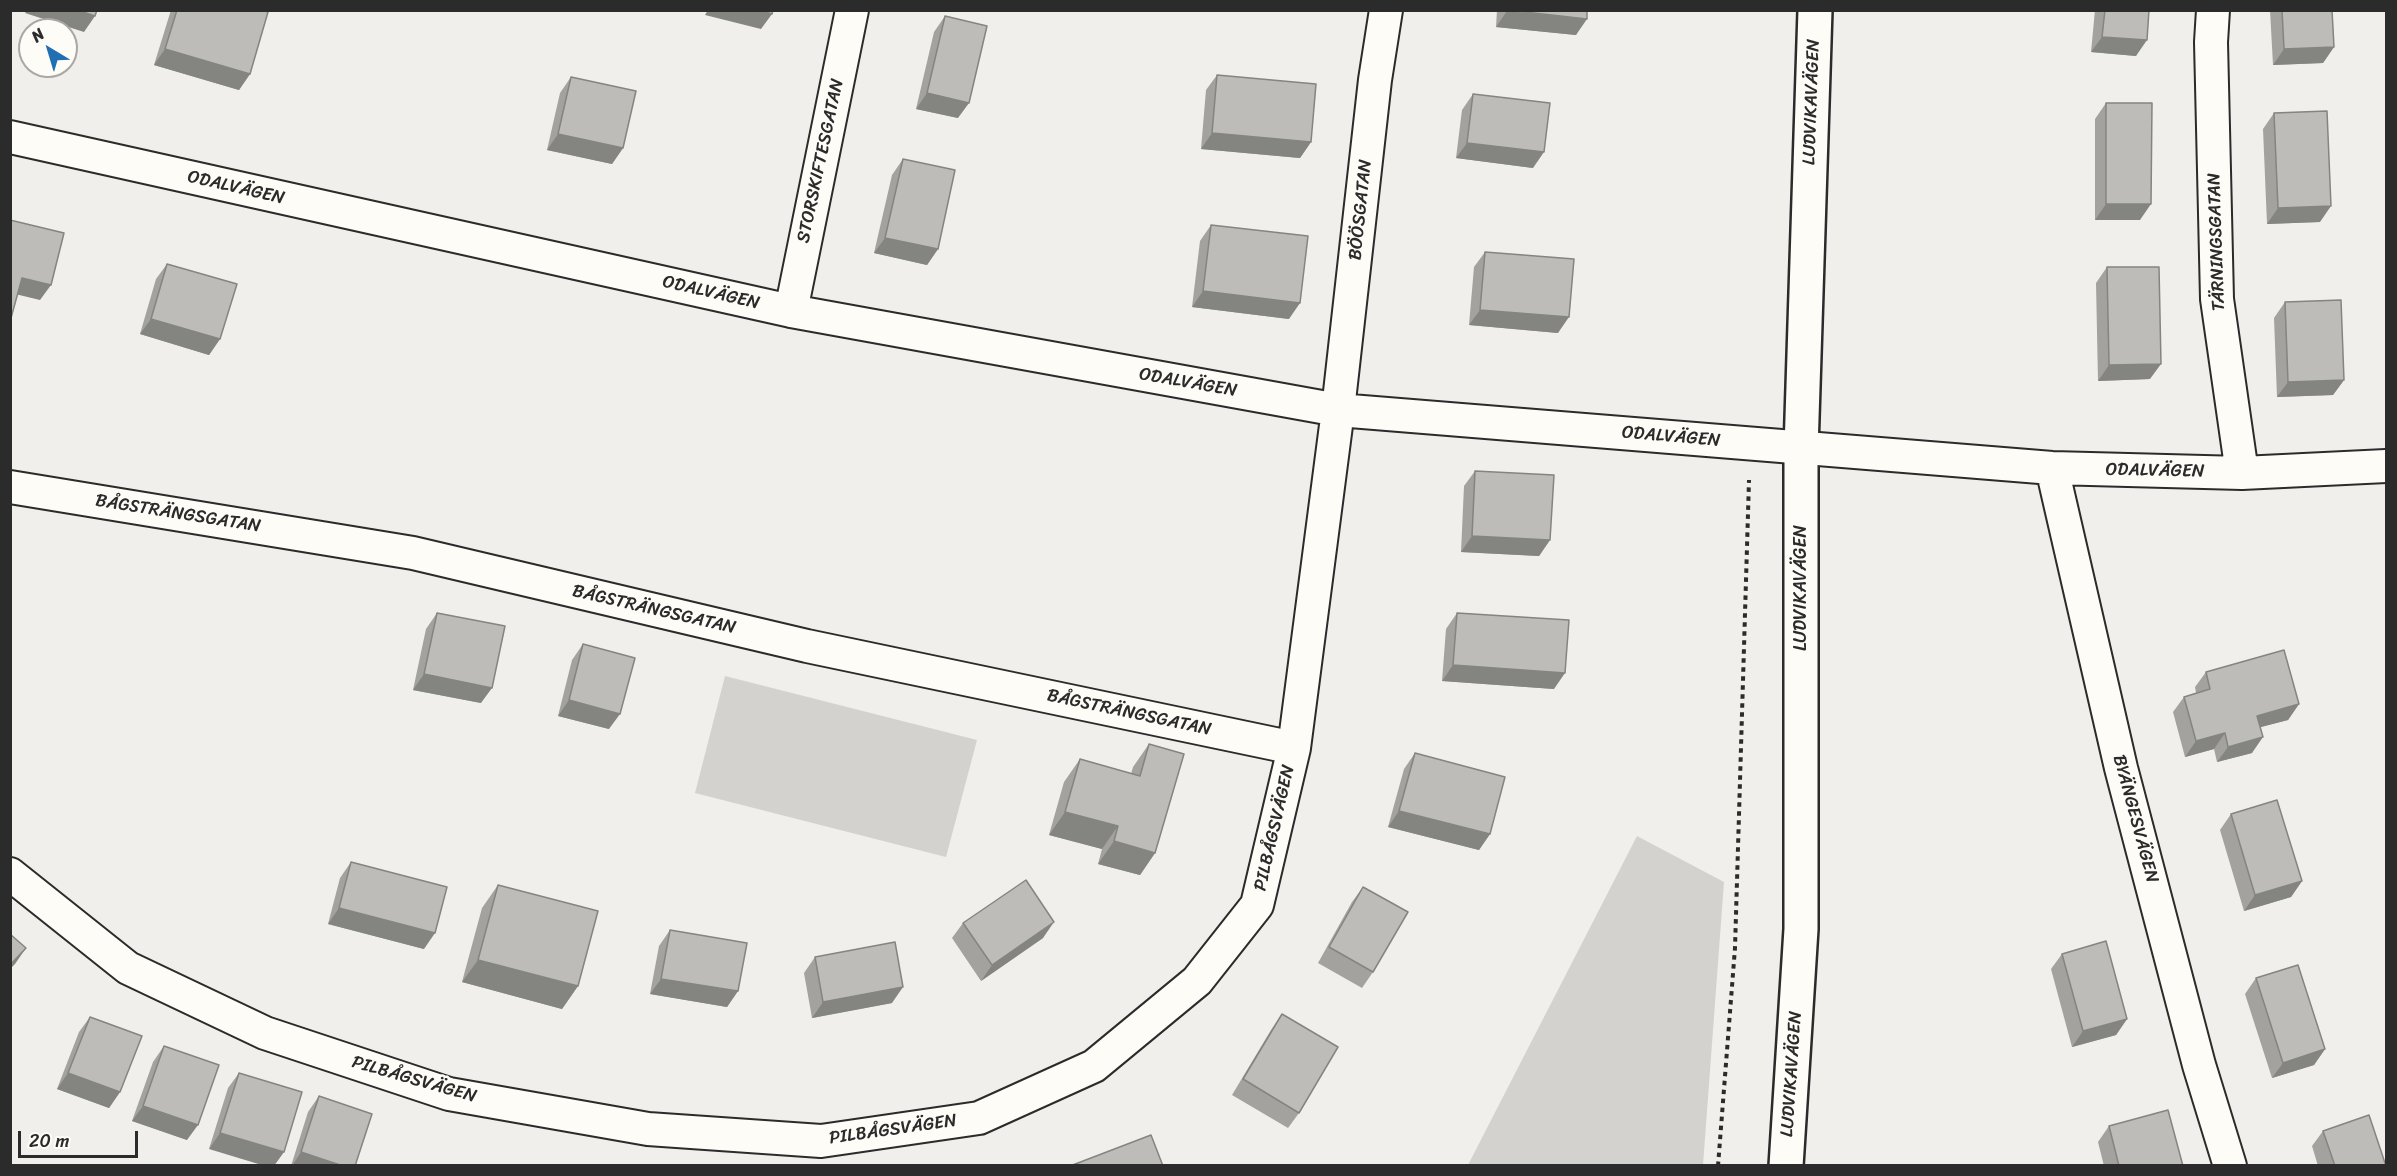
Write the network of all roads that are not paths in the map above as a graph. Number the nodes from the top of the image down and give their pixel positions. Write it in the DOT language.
graph roads {
  1 [pos="852,10"];
  2 [pos="1386,10"];
  3 [pos="1815,10"];
  4 [pos="2213,10"];
  5 [pos="10,137"];
  6 [pos="791,311"];
  7 [pos="1338,410"];
  8 [pos="1801,448"];
  9 [pos="2386,466"];
  10 [pos="2052,468"];
  11 [pos="2242,473"];
  12 [pos="10,487"];
  13 [pos="1294,748"];
  14 [pos="10,874"];
  15 [pos="1786,1166"];
  16 [pos="2230,1166"];
  1 -- 6 [label="street, STORSKIFTESGATAN"];
  2 -- 7 [label="street, BÖÖSGATAN"];
  3 -- 8 [label="street, LUDVIKAVÄGEN"];
  4 -- 11 [label="street, TÄRNINGSGATAN"];
  5 -- 6 [label="street, ODALVÄGEN"];
  6 -- 7 [label="street, ODALVÄGEN"];
  7 -- 8 [label="street, ODALVÄGEN"];
  7 -- 13 [label="street, PILBÅGSVÄGEN"];
  8 -- 10 [label="street, ODALVÄGEN"];
  8 -- 15 [label="street, LUDVIKAVÄGEN"];
  9 -- 11 [label="street, ODALVÄGEN"];
  10 -- 11 [label="street, ODALVÄGEN"];
  10 -- 16 [label="street, BYÄNGESVÄGEN"];
  12 -- 13 [label="street, BÅGSTRÄNGSGATAN"];
  13 -- 14 [label="street, PILBÅGSVÄGEN"];
}
